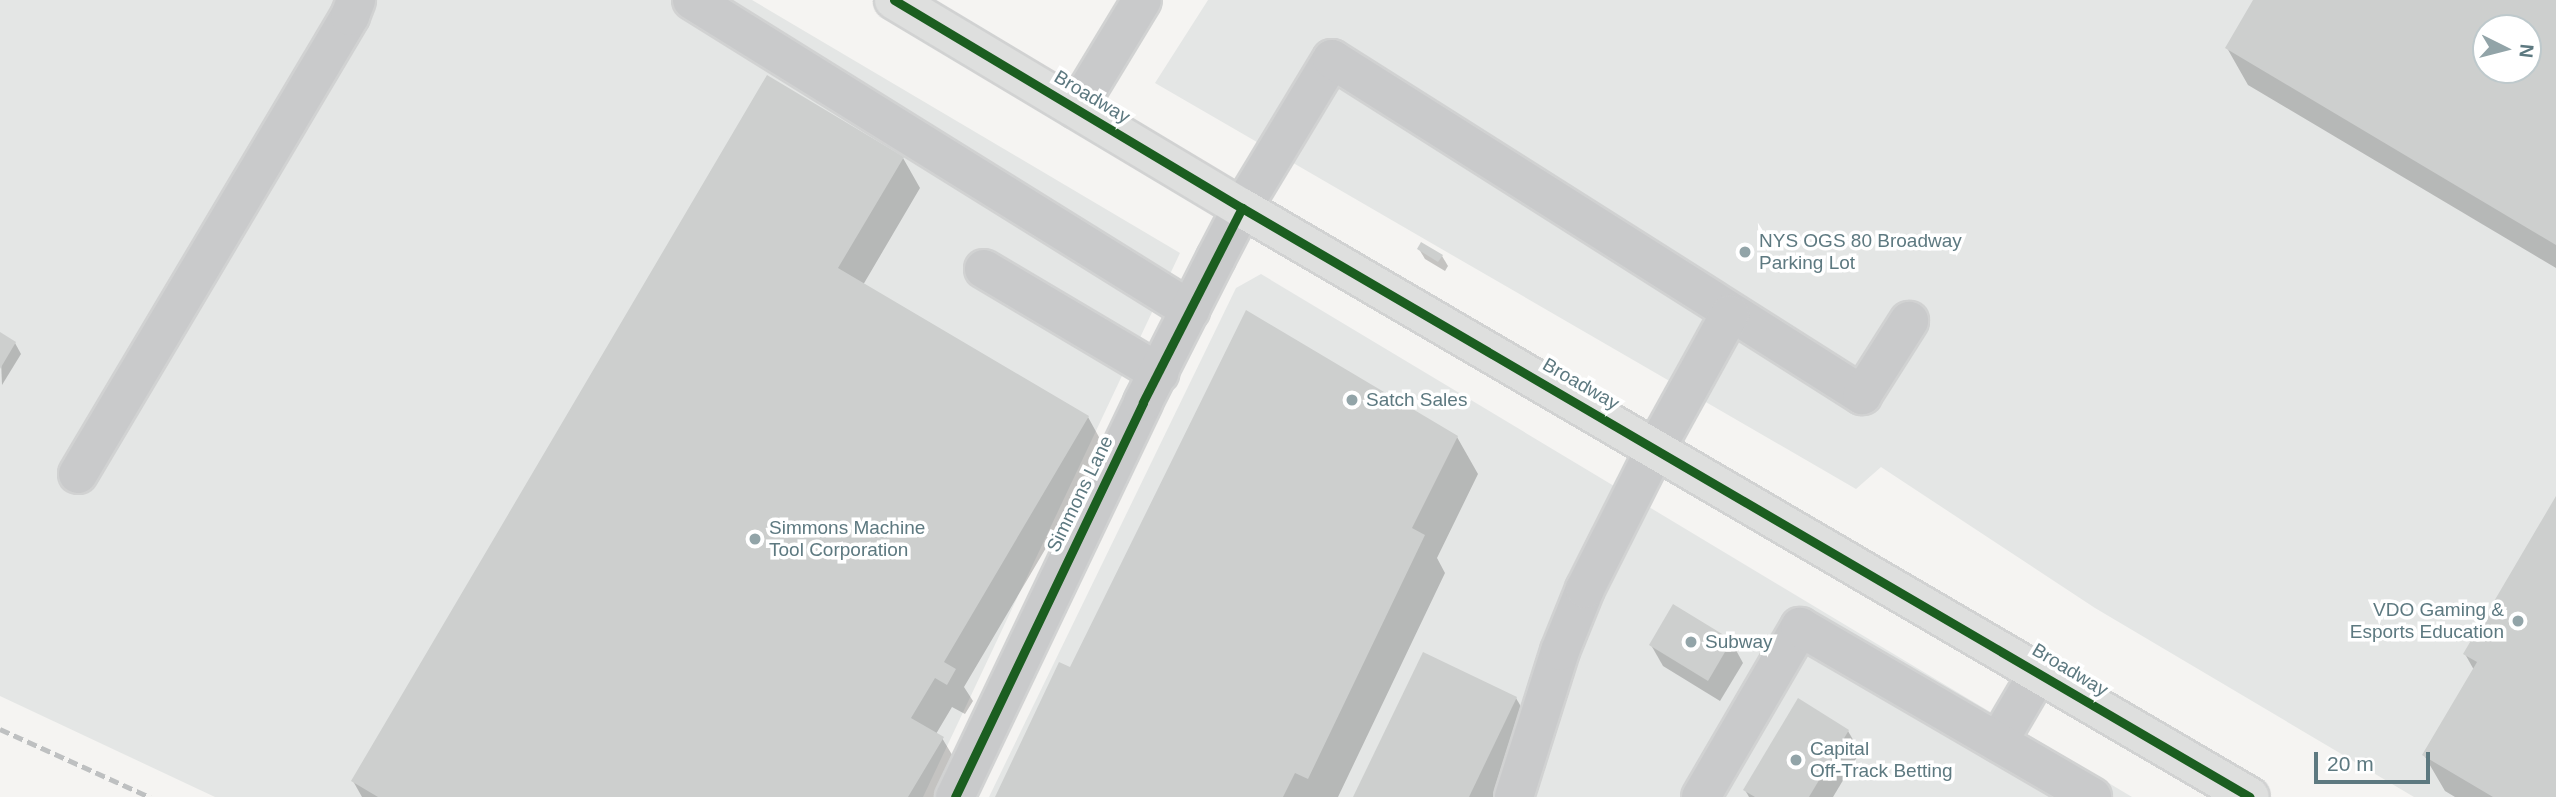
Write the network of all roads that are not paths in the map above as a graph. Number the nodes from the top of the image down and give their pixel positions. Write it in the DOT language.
graph roads {
  1 [pos="356,0"];
  2 [pos="692,0"];
  3 [pos="894,0"];
  4 [pos="1142,0"];
  5 [pos="1076,109"];
  6 [pos="1242,208"];
  7 [pos="984,268"];
  8 [pos="1190,310"];
  9 [pos="1730,314"];
  10 [pos="1909,321"];
  11 [pos="1159,373"];
  12 [pos="1656,448"];
  13 [pos="78,474"];
  14 [pos="2039,672"];
  15 [pos="1998,742"];
  16 [pos="955,797"];
  17 [pos="1514,797"];
  18 [pos="1701,797"];
  19 [pos="2092,797"];
  20 [pos="2250,797"];
  1 -- 13 [label="street"];
  2 -- 8 [label="street"];
  3 -- 5 [label="main road, Broadway"];
  4 -- 5 [label="street"];
  5 -- 6 [label="main road, Broadway"];
  6 -- 8 [label="street, Simmons Lane"];
  6 -- 9 [label="street, Simmons Lane"];
  6 -- 12 [label="main road, Broadway"];
  7 -- 11 [label="street"];
  8 -- 11 [label="street, Simmons Lane"];
  9 -- 10 [label="street"];
  9 -- 12 [label="street"];
  11 -- 16 [label="street, Simmons Lane"];
  12 -- 14 [label="main road, Broadway"];
  12 -- 17 [label="street"];
  14 -- 15 [label="street"];
  14 -- 20 [label="main road, Broadway"];
  15 -- 18 [label="street"];
  15 -- 19 [label="street"];
}
